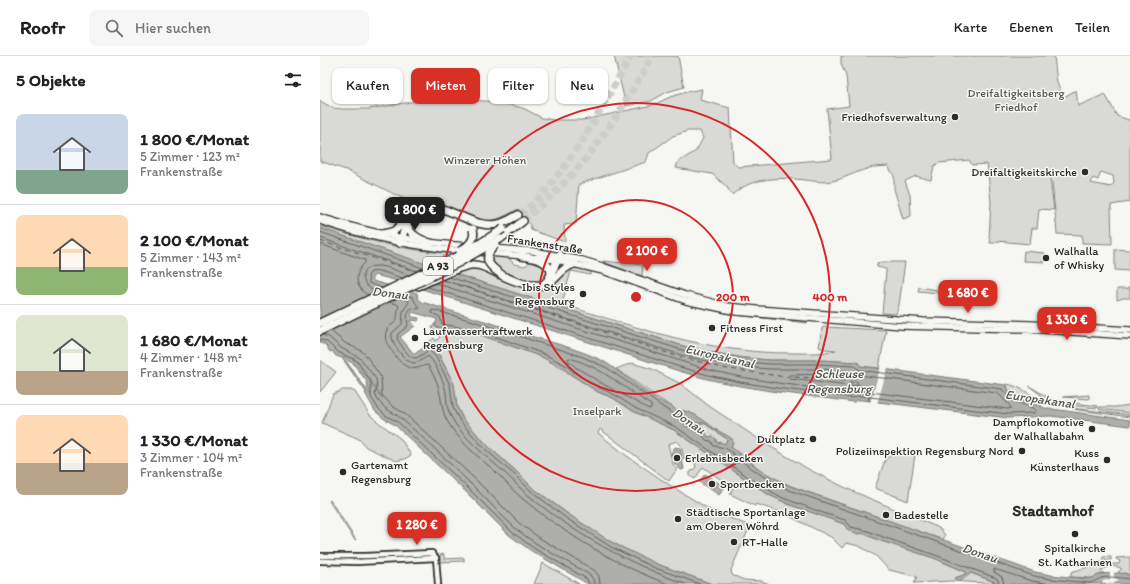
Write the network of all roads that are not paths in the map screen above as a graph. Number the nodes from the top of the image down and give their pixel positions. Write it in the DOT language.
graph roads {
  1 [pos="459,215"];
  2 [pos="320,217"];
  3 [pos="320,222"];
  4 [pos="404,223"];
  5 [pos="506,230"];
  6 [pos="382,234"];
  7 [pos="400,239"];
  8 [pos="500,239"];
  9 [pos="430,243"];
  10 [pos="521,256"];
  11 [pos="560,258"];
  12 [pos="574,264"];
  13 [pos="554,273"];
  14 [pos="502,275"];
  15 [pos="372,302"];
  16 [pos="320,323"];
  17 [pos="1130,330"];
  18 [pos="320,331"];
  19 [pos="1130,336"];
  20 [pos="320,556"];
  21 [pos="436,558"];
  22 [pos="356,559"];
  23 [pos="320,561"];
  24 [pos="438,584"];
  1 -- 4 [label="highway"];
  1 -- 5 [label="highway, A 93"];
  1 -- 15 [label="highway, bridge"];
  2 -- 6 [label="main road"];
  3 -- 7 [label="main road"];
  4 -- 6 [label="highway"];
  4 -- 7 [label="highway"];
  4 -- 9 [label="highway"];
  5 -- 8 [label="highway, A 93"];
  5 -- 15 [label="highway, A 93, bridge"];
  6 -- 7 [label="main road"];
  7 -- 9 [label="main road, Frankenstraße"];
  7 -- 10 [label="main road, Frankenstraße"];
  8 -- 14 [label="highway, bridge"];
  8 -- 15 [label="highway, A 93, bridge"];
  9 -- 11 [label="main road, Frankenstraße"];
  10 -- 11 [label="main road, Frankenstraße"];
  10 -- 13 [label="highway"];
  11 -- 12 [label="main road, Frankenstraße"];
  11 -- 13 [label="highway"];
  11 -- 17 [label="main road, Frankenstraße"];
  12 -- 13 [label="highway"];
  12 -- 19 [label="main road, Frankenstraße"];
  13 -- 14 [label="highway"];
  14 -- 15 [label="highway, bridge"];
  15 -- 16 [label="highway, A 93"];
  15 -- 18 [label="highway, A 93"];
  20 -- 22 [label="street"];
  21 -- 22 [label="street"];
  21 -- 22 [label="street"];
  21 -- 24 [label="street"];
  22 -- 23 [label="street"];
}
